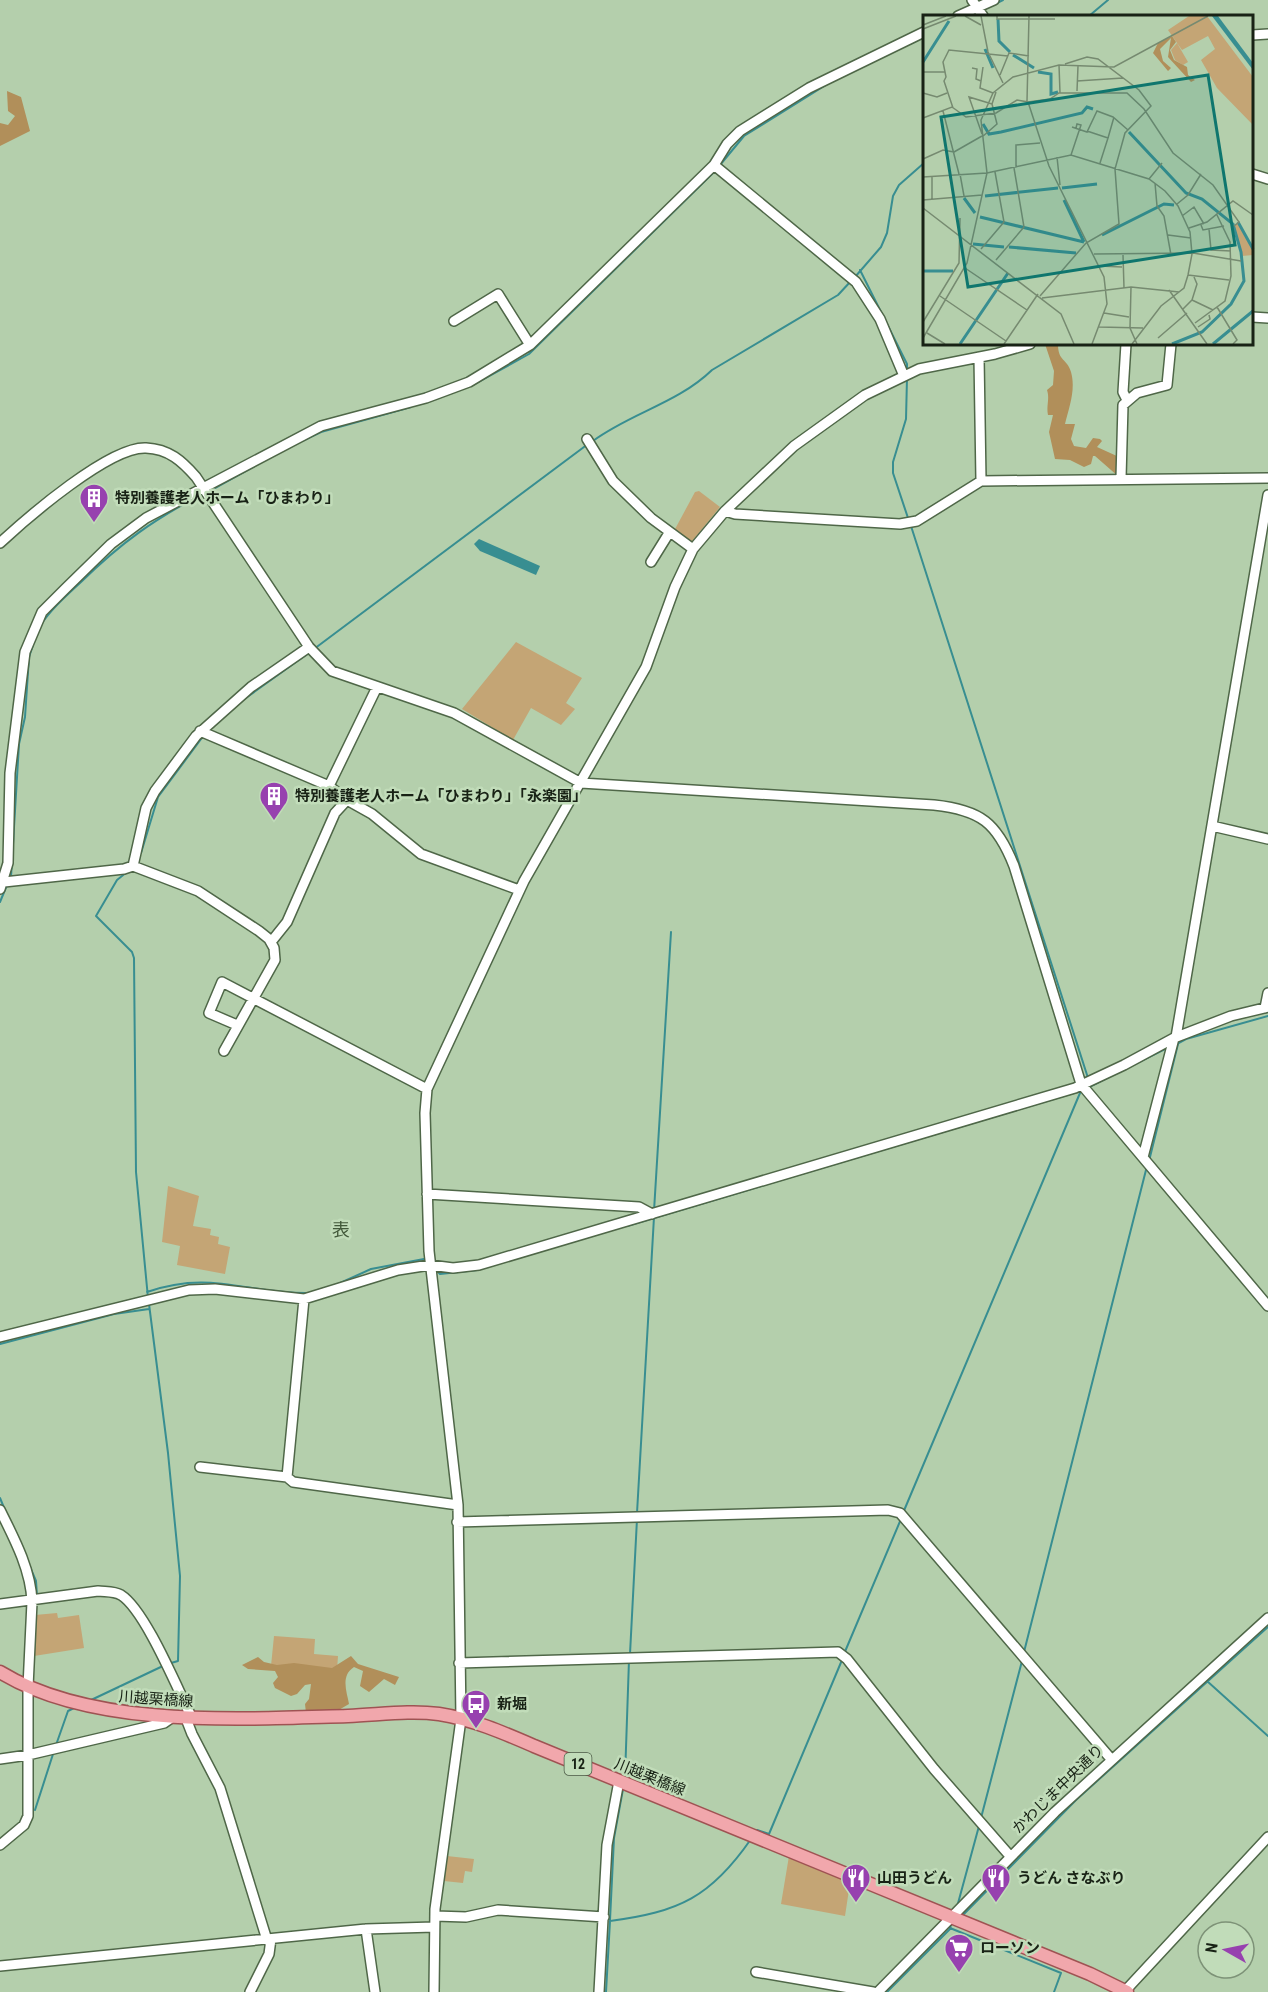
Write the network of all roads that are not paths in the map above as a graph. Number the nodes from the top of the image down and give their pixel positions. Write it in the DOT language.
graph roads {
  1 [pos="994,0"];
  2 [pos="978,10"];
  3 [pos="961,15"];
  4 [pos="923,32"];
  5 [pos="1268,34"];
  6 [pos="1253,35"];
  7 [pos="714,165"];
  8 [pos="1253,175"];
  9 [pos="1268,179"];
  10 [pos="1253,317"];
  11 [pos="1268,318"];
  12 [pos="454,321"];
  13 [pos="530,345"];
  14 [pos="991,345"];
  15 [pos="1026,345"];
  16 [pos="1126,345"];
  17 [pos="1171,345"];
  18 [pos="995,354"];
  19 [pos="979,357"];
  20 [pos="904,376"];
  21 [pos="1126,400"];
  22 [pos="587,439"];
  23 [pos="1121,478"];
  24 [pos="1268,478"];
  25 [pos="981,481"];
  26 [pos="203,489"];
  27 [pos="1268,495"];
  28 [pos="725,511"];
  29 [pos="669,533"];
  30 [pos="0,543"];
  31 [pos="693,549"];
  32 [pos="651,562"];
  33 [pos="309,646"];
  34 [pos="377,687"];
  35 [pos="200,731"];
  36 [pos="581,783"];
  37 [pos="329,786"];
  38 [pos="347,800"];
  39 [pos="1212,826"];
  40 [pos="1268,839"];
  41 [pos="134,866"];
  42 [pos="2,885"];
  43 [pos="519,890"];
  44 [pos="271,942"];
  45 [pos="1268,993"];
  46 [pos="253,999"];
  47 [pos="1266,1007"];
  48 [pos="237,1025"];
  49 [pos="1175,1037"];
  50 [pos="224,1051"];
  51 [pos="1082,1084"];
  52 [pos="427,1089"];
  53 [pos="1143,1157"];
  54 [pos="427,1194"];
  55 [pos="652,1214"];
  56 [pos="430,1265"];
  57 [pos="304,1299"];
  58 [pos="1268,1306"];
  59 [pos="0,1337"];
  60 [pos="200,1467"];
  61 [pos="287,1478"];
  62 [pos="458,1505"];
  63 [pos="0,1510"];
  64 [pos="457,1522"];
  65 [pos="32,1602"];
  66 [pos="0,1604"];
  67 [pos="1268,1618"];
  68 [pos="459,1663"];
  69 [pos="0,1672"];
  70 [pos="28,1687"];
  71 [pos="183,1716"];
  72 [pos="461,1719"];
  73 [pos="28,1755"];
  74 [pos="0,1759"];
  75 [pos="1111,1759"];
  76 [pos="619,1781"];
  77 [pos="1268,1837"];
  78 [pos="0,1845"];
  79 [pos="1010,1856"];
  80 [pos="435,1916"];
  81 [pos="604,1917"];
  82 [pos="951,1918"];
  83 [pos="434,1927"];
  84 [pos="366,1929"];
  85 [pos="269,1939"];
  86 [pos="0,1966"];
  87 [pos="756,1972"];
  88 [pos="1126,1991"];
  89 [pos="250,1992"];
  90 [pos="375,1992"];
  91 [pos="434,1992"];
  92 [pos="598,1992"];
  93 [pos="873,1992"];
  94 [pos="878,1992"];
  1 -- 2 [label="street"];
  2 -- 3 [label="street"];
  4 -- 7 [label="street"];
  5 -- 6 [label="street"];
  7 -- 13 [label="street"];
  7 -- 20 [label="street"];
  8 -- 9 [label="street"];
  10 -- 11 [label="street"];
  12 -- 13 [label="street"];
  13 -- 26 [label="street"];
  14 -- 18 [label="street"];
  15 -- 18 [label="street"];
  16 -- 21 [label="street"];
  17 -- 21 [label="street"];
  18 -- 19 [label="street"];
  19 -- 20 [label="street"];
  19 -- 25 [label="street"];
  20 -- 28 [label="street"];
  21 -- 23 [label="street"];
  22 -- 29 [label="street"];
  23 -- 24 [label="street"];
  23 -- 25 [label="street"];
  25 -- 28 [label="street"];
  26 -- 30 [label="street"];
  26 -- 33 [label="street"];
  26 -- 42 [label="street"];
  27 -- 39 [label="street"];
  28 -- 31 [label="street"];
  29 -- 31 [label="street"];
  29 -- 32 [label="street"];
  31 -- 36 [label="street"];
  33 -- 34 [label="street"];
  33 -- 35 [label="street"];
  34 -- 36 [label="street"];
  34 -- 37 [label="street"];
  35 -- 37 [label="street"];
  35 -- 41 [label="street"];
  36 -- 43 [label="street"];
  36 -- 51 [label="street"];
  37 -- 38 [label="street"];
  38 -- 43 [label="street"];
  38 -- 44 [label="street"];
  39 -- 40 [label="street"];
  39 -- 49 [label="street"];
  41 -- 42 [label="street"];
  41 -- 44 [label="street"];
  43 -- 52 [label="street"];
  44 -- 46 [label="street"];
  45 -- 47 [label="street"];
  46 -- 48 [label="street"];
  46 -- 48 [label="street"];
  46 -- 52 [label="street"];
  47 -- 49 [label="street"];
  48 -- 50 [label="street"];
  49 -- 51 [label="street"];
  49 -- 53 [label="street"];
  51 -- 53 [label="street"];
  51 -- 55 [label="street"];
  52 -- 54 [label="street"];
  53 -- 58 [label="street"];
  54 -- 55 [label="street"];
  54 -- 56 [label="street"];
  55 -- 56 [label="street"];
  56 -- 57 [label="street"];
  56 -- 62 [label="street"];
  57 -- 59 [label="street"];
  57 -- 61 [label="street"];
  60 -- 61 [label="street"];
  61 -- 62 [label="street"];
  62 -- 64 [label="street"];
  63 -- 65 [label="street"];
  64 -- 68 [label="street"];
  64 -- 75 [label="street"];
  65 -- 66 [label="street"];
  65 -- 70 [label="street"];
  65 -- 71 [label="street"];
  67 -- 75 [label="street, かわじま中央通り"];
  68 -- 72 [label="street"];
  68 -- 79 [label="street"];
  69 -- 70 [label="main road, 川越栗橋線 / 12"];
  70 -- 71 [label="main road, 川越栗橋線 / 12"];
  70 -- 73 [label="street"];
  71 -- 72 [label="main road, 川越栗橋線 / 12"];
  71 -- 73 [label="street"];
  71 -- 85 [label="street"];
  72 -- 76 [label="main road, 川越栗橋線 / 12"];
  72 -- 80 [label="street"];
  73 -- 74 [label="street"];
  73 -- 78 [label="street"];
  75 -- 79 [label="street, かわじま中央通り"];
  76 -- 81 [label="street"];
  76 -- 82 [label="main road, 川越栗橋線 / 12"];
  77 -- 88 [label="street"];
  79 -- 82 [label="street, かわじま中央通り"];
  80 -- 81 [label="street"];
  80 -- 83 [label="street"];
  81 -- 92 [label="street"];
  82 -- 88 [label="main road, 川越栗橋線 / 12"];
  82 -- 94 [label="street, かわじま中央通り"];
  83 -- 84 [label="street"];
  83 -- 91 [label="street"];
  84 -- 85 [label="street"];
  84 -- 90 [label="street"];
  85 -- 86 [label="street"];
  85 -- 89 [label="street"];
  87 -- 93 [label="street"];
}
